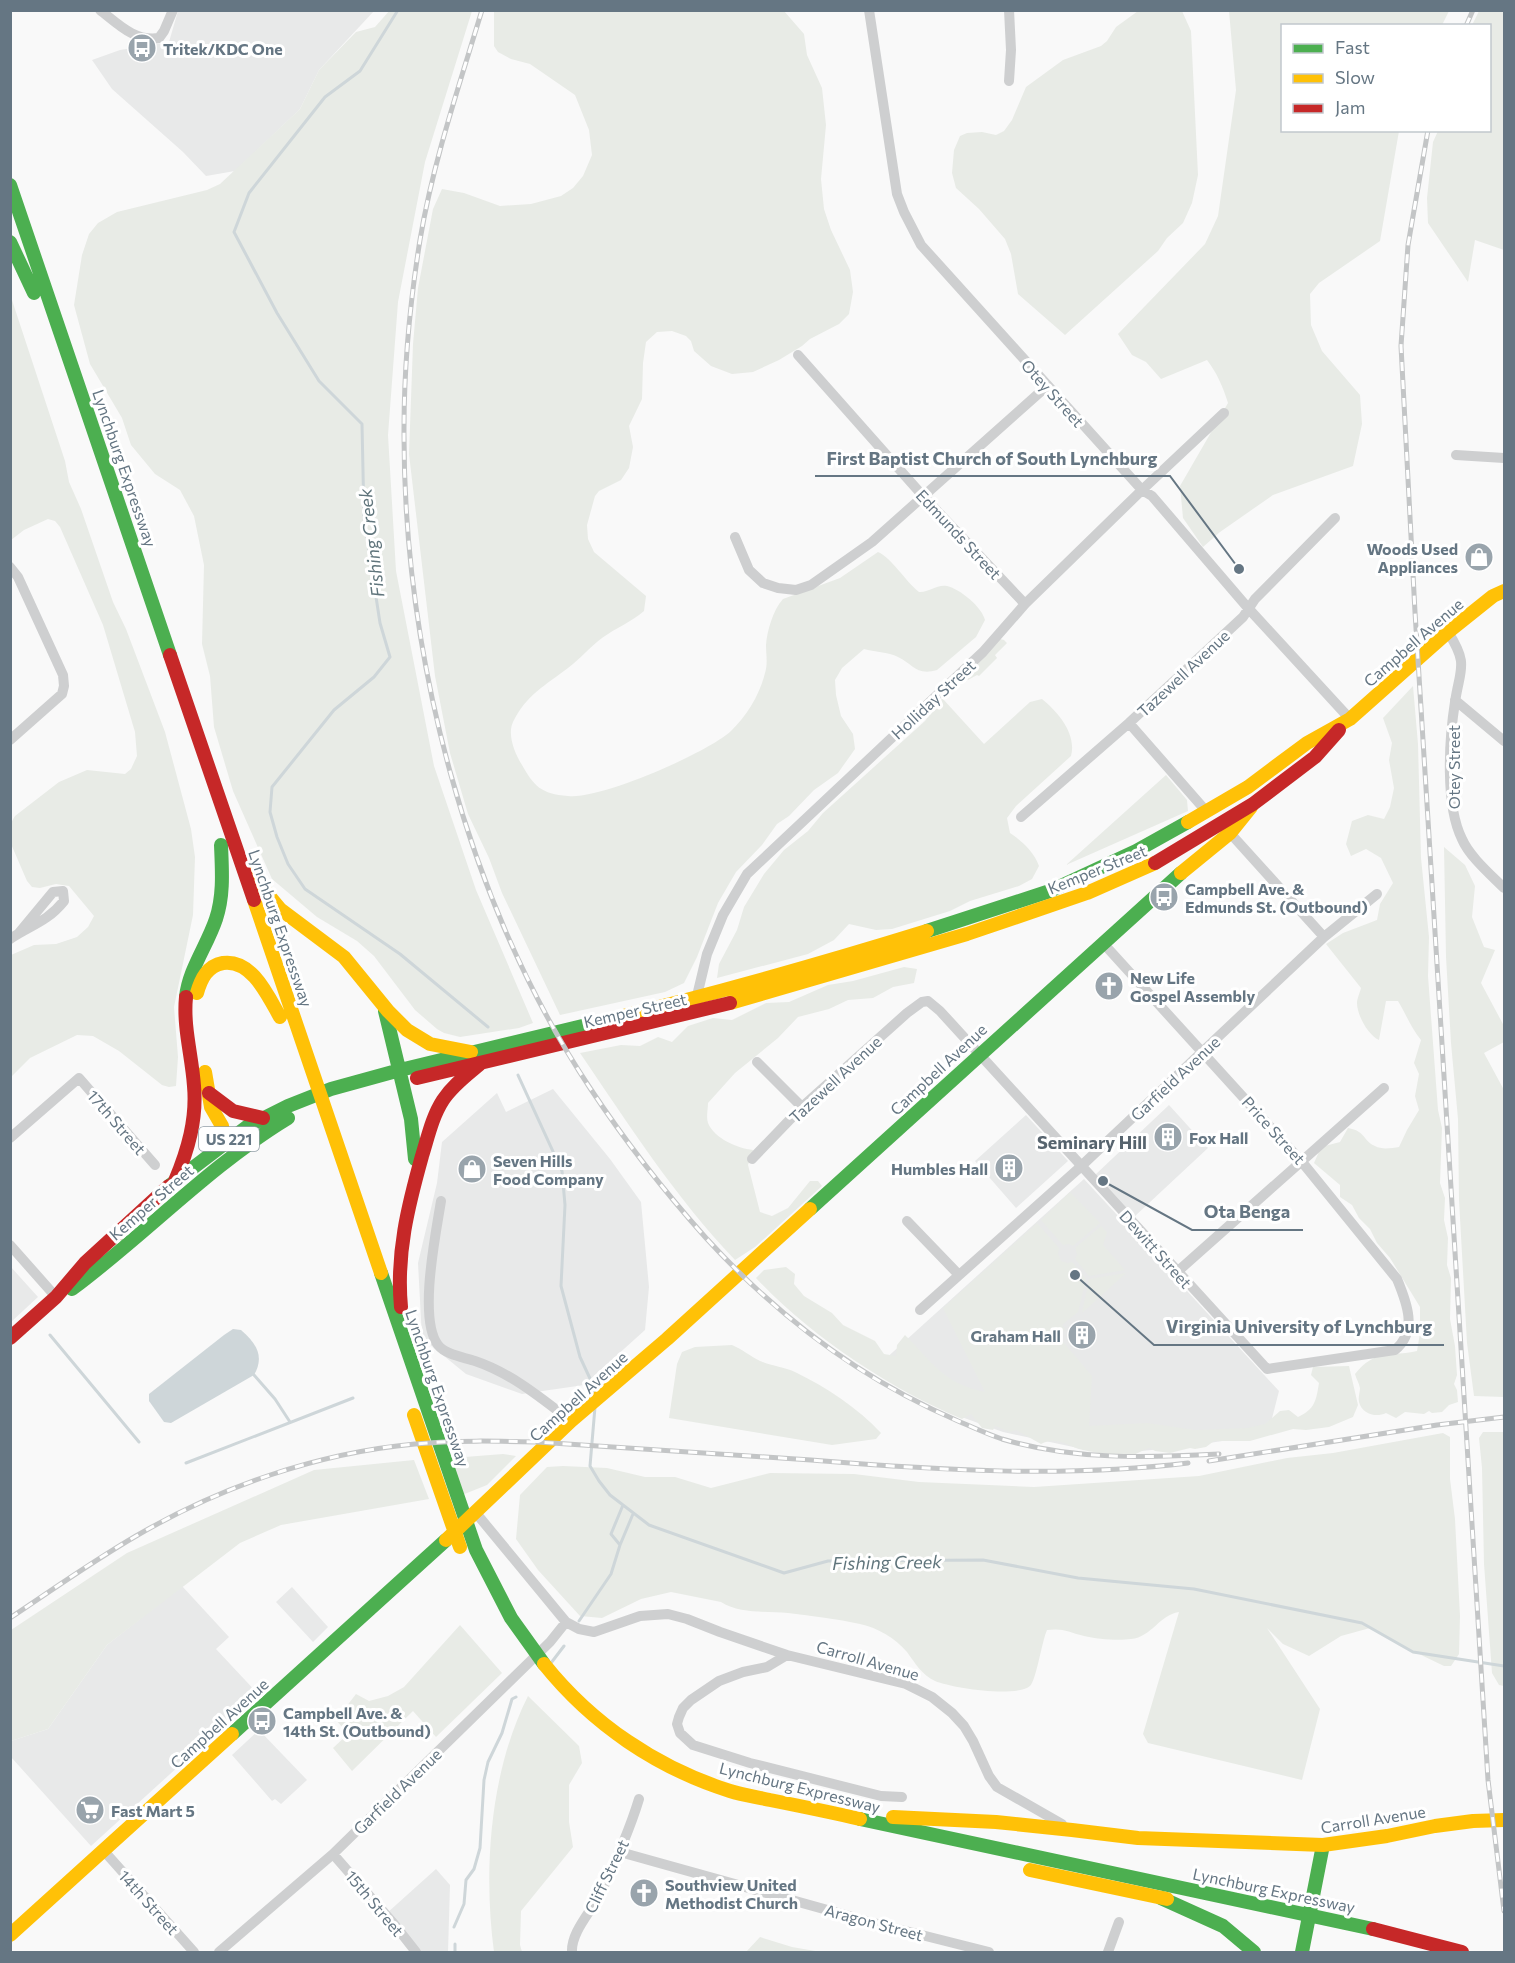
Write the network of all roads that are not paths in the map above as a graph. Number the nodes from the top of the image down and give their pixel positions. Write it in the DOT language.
graph roads {
  1 [pos="100,10"];
  2 [pos="173,10"];
  3 [pos="869,10"];
  4 [pos="1009,10"];
  5 [pos="1010,81"];
  6 [pos="10,185"];
  7 [pos="10,224"];
  8 [pos="10,242"];
  9 [pos="34,293"];
  10 [pos="798,355"];
  11 [pos="1047,386"];
  12 [pos="1224,413"];
  13 [pos="1456,455"];
  14 [pos="1504,458"];
  15 [pos="1142,490"];
  16 [pos="922,496"];
  17 [pos="1335,518"];
  18 [pos="735,537"];
  19 [pos="10,567"];
  20 [pos="1504,591"];
  21 [pos="1025,604"];
  22 [pos="1248,608"];
  23 [pos="1448,632"];
  24 [pos="1455,700"];
  25 [pos="1348,720"];
  26 [pos="1129,723"];
  27 [pos="10,740"];
  28 [pos="1504,741"];
  29 [pos="219,796"];
  30 [pos="1254,804"];
  31 [pos="1206,811"];
  32 [pos="1021,817"];
  33 [pos="1230,833"];
  34 [pos="1157,840"];
  35 [pos="221,845"];
  36 [pos="1165,859"];
  37 [pos="1170,882"];
  38 [pos="1504,888"];
  39 [pos="1377,894"];
  40 [pos="1324,938"];
  41 [pos="1103,943"];
  42 [pos="697,998"];
  43 [pos="922,1002"];
  44 [pos="382,1003"];
  45 [pos="690,1014"];
  46 [pos="280,1017"];
  47 [pos="471,1052"];
  48 [pos="1203,1052"];
  49 [pos="978,1054"];
  50 [pos="757,1062"];
  51 [pos="480,1064"];
  52 [pos="401,1076"];
  53 [pos="1384,1088"];
  54 [pos="202,1094"];
  55 [pos="802,1107"];
  56 [pos="290,1110"];
  57 [pos="263,1118"];
  58 [pos="10,1138"];
  59 [pos="229,1148"];
  60 [pos="752,1159"];
  61 [pos="1302,1162"];
  62 [pos="155,1166"];
  63 [pos="1080,1167"];
  64 [pos="175,1181"];
  65 [pos="415,1181"];
  66 [pos="441,1201"];
  67 [pos="907,1221"];
  68 [pos="10,1245"];
  69 [pos="1177,1272"];
  70 [pos="959,1275"];
  71 [pos="56,1297"];
  72 [pos="920,1310"];
  73 [pos="10,1338"];
  74 [pos="409,1355"];
  75 [pos="1267,1369"];
  76 [pos="576,1417"];
  77 [pos="474,1515"];
  78 [pos="466,1563"];
  79 [pos="566,1622"];
  80 [pos="787,1655"];
  81 [pos="520,1656"];
  82 [pos="537,1678"];
  83 [pos="559,1696"];
  84 [pos="902,1797"];
  85 [pos="639,1799"];
  86 [pos="772,1814"];
  87 [pos="846,1816"];
  88 [pos="1504,1820"];
  89 [pos="1072,1830"];
  90 [pos="1323,1845"];
  91 [pos="104,1851"];
  92 [pos="620,1852"];
  93 [pos="333,1854"];
  94 [pos="1011,1866"];
  95 [pos="1161,1898"];
  96 [pos="1284,1916"];
  97 [pos="1119,1922"];
  98 [pos="1335,1926"];
  99 [pos="10,1935"];
  100 [pos="194,1953"];
  101 [pos="219,1953"];
  102 [pos="416,1953"];
  103 [pos="572,1953"];
  104 [pos="989,1953"];
  105 [pos="1108,1953"];
  106 [pos="1254,1953"];
  107 [pos="1302,1953"];
  108 [pos="1418,1953"];
  109 [pos="1462,1953"];
  1 -- 2 [label="street"];
  3 -- 11 [label="street, Otey Street"];
  4 -- 5 [label="street"];
  6 -- 29 [label="main road, Lynchburg Expressway"];
  7 -- 9 [label="main road, Lynchburg Expressway"];
  8 -- 9 [label="main road"];
  9 -- 35 [label="main road, Lynchburg Expressway"];
  10 -- 16 [label="street, Edmunds Street"];
  11 -- 15 [label="street, Otey Street"];
  11 -- 16 [label="street"];
  12 -- 15 [label="street, Holliday Street"];
  13 -- 14 [label="street"];
  15 -- 21 [label="street, Holliday Street"];
  15 -- 22 [label="street, Otey Street"];
  16 -- 18 [label="street"];
  16 -- 21 [label="street, Edmunds Street"];
  17 -- 22 [label="street, Tazewell Avenue"];
  19 -- 27 [label="street"];
  20 -- 23 [label="main road, Campbell Avenue"];
  21 -- 42 [label="street, Holliday Street"];
  22 -- 25 [label="street, Otey Street"];
  22 -- 26 [label="street, Tazewell Avenue"];
  23 -- 24 [label="street, Otey Street"];
  23 -- 25 [label="main road, Campbell Avenue"];
  24 -- 28 [label="street"];
  24 -- 38 [label="street, Otey Street"];
  25 -- 30 [label="main road, Campbell Avenue"];
  25 -- 31 [label="main road, Campbell Avenue"];
  26 -- 31 [label="street"];
  26 -- 32 [label="street, Tazewell Avenue"];
  29 -- 44 [label="main road"];
  29 -- 74 [label="main road, Lynchburg Expressway"];
  30 -- 33 [label="main road, Campbell Avenue"];
  30 -- 36 [label="main road, Kemper Street"];
  31 -- 34 [label="main road, Campbell Avenue"];
  33 -- 37 [label="main road, Campbell Avenue"];
  33 -- 40 [label="street"];
  34 -- 36 [label="main road"];
  34 -- 42 [label="main road, Kemper Street"];
  35 -- 46 [label="main road, Lynchburg Expressway"];
  35 -- 54 [label="main road"];
  36 -- 37 [label="main road"];
  36 -- 45 [label="main road, Kemper Street"];
  37 -- 41 [label="main road, Campbell Avenue"];
  39 -- 40 [label="street, Garfield Avenue"];
  40 -- 48 [label="street, Garfield Avenue"];
  41 -- 48 [label="street, Price Street"];
  41 -- 49 [label="main road, Campbell Avenue"];
  42 -- 45 [label="street, Holliday Street"];
  42 -- 47 [label="main road, Kemper Street"];
  43 -- 49 [label="street, Dewitt Street"];
  43 -- 55 [label="street, Tazewell Avenue"];
  44 -- 47 [label="main road"];
  44 -- 52 [label="main road"];
  45 -- 51 [label="main road, Kemper Street"];
  46 -- 54 [label="main road"];
  46 -- 78 [label="main road, Lynchburg Expressway"];
  47 -- 52 [label="main road, Kemper Street"];
  48 -- 61 [label="street, Price Street"];
  48 -- 63 [label="street, Garfield Avenue"];
  49 -- 63 [label="street, Dewitt Street"];
  49 -- 76 [label="main road, Campbell Avenue"];
  50 -- 55 [label="street"];
  51 -- 52 [label="main road, Kemper Street"];
  51 -- 65 [label="main road"];
  52 -- 56 [label="main road, Kemper Street / US 221"];
  52 -- 65 [label="main road"];
  53 -- 61 [label="street"];
  54 -- 57 [label="main road"];
  54 -- 59 [label="main road"];
  54 -- 64 [label="main road"];
  55 -- 60 [label="street, Tazewell Avenue"];
  56 -- 57 [label="main road, Kemper Street / US 221"];
  56 -- 59 [label="main road, Kemper Street / US 221"];
  57 -- 59 [label="main road, Kemper Street / US 221"];
  58 -- 62 [label="street, 17th Street"];
  59 -- 64 [label="main road, Kemper Street / US 221"];
  59 -- 71 [label="main road, Kemper Street / US 221"];
  61 -- 69 [label="street"];
  61 -- 75 [label="street, Price Street"];
  63 -- 69 [label="street, Dewitt Street"];
  63 -- 70 [label="street, Garfield Avenue"];
  64 -- 71 [label="main road, Kemper Street / US 221"];
  65 -- 74 [label="main road"];
  66 -- 76 [label="street"];
  67 -- 70 [label="street"];
  68 -- 71 [label="street"];
  69 -- 75 [label="street, Dewitt Street"];
  70 -- 72 [label="street, Garfield Avenue"];
  71 -- 73 [label="main road, Kemper Street / US 221"];
  74 -- 83 [label="main road, Lynchburg Expressway"];
  76 -- 77 [label="main road, Campbell Avenue"];
  77 -- 79 [label="street"];
  77 -- 91 [label="main road, Campbell Avenue"];
  79 -- 80 [label="street, Carroll Avenue"];
  79 -- 93 [label="street, Garfield Avenue"];
  80 -- 84 [label="street"];
  80 -- 89 [label="street, Carroll Avenue"];
  81 -- 82 [label="main road"];
  83 -- 86 [label="main road, Lynchburg Expressway"];
  83 -- 87 [label="main road, Lynchburg Expressway"];
  85 -- 92 [label="street, Cliff Street"];
  87 -- 89 [label="main road"];
  87 -- 96 [label="main road, Lynchburg Expressway"];
  88 -- 90 [label="main road, Carroll Avenue"];
  89 -- 90 [label="main road, Carroll Avenue"];
  90 -- 107 [label="main road"];
  91 -- 99 [label="main road, Campbell Avenue"];
  91 -- 100 [label="street, 14th Street"];
  92 -- 103 [label="street, Cliff Street"];
  92 -- 104 [label="street, Aragon Street"];
  93 -- 101 [label="street, Garfield Avenue"];
  93 -- 102 [label="street, 15th Street"];
  94 -- 95 [label="main road, Lynchburg Expressway"];
  95 -- 96 [label="main road, Lynchburg Expressway"];
  95 -- 106 [label="main road"];
  96 -- 98 [label="main road, Lynchburg Expressway"];
  97 -- 105 [label="street"];
  98 -- 108 [label="main road, Lynchburg Expressway"];
  98 -- 109 [label="main road, Lynchburg Expressway"];
}
